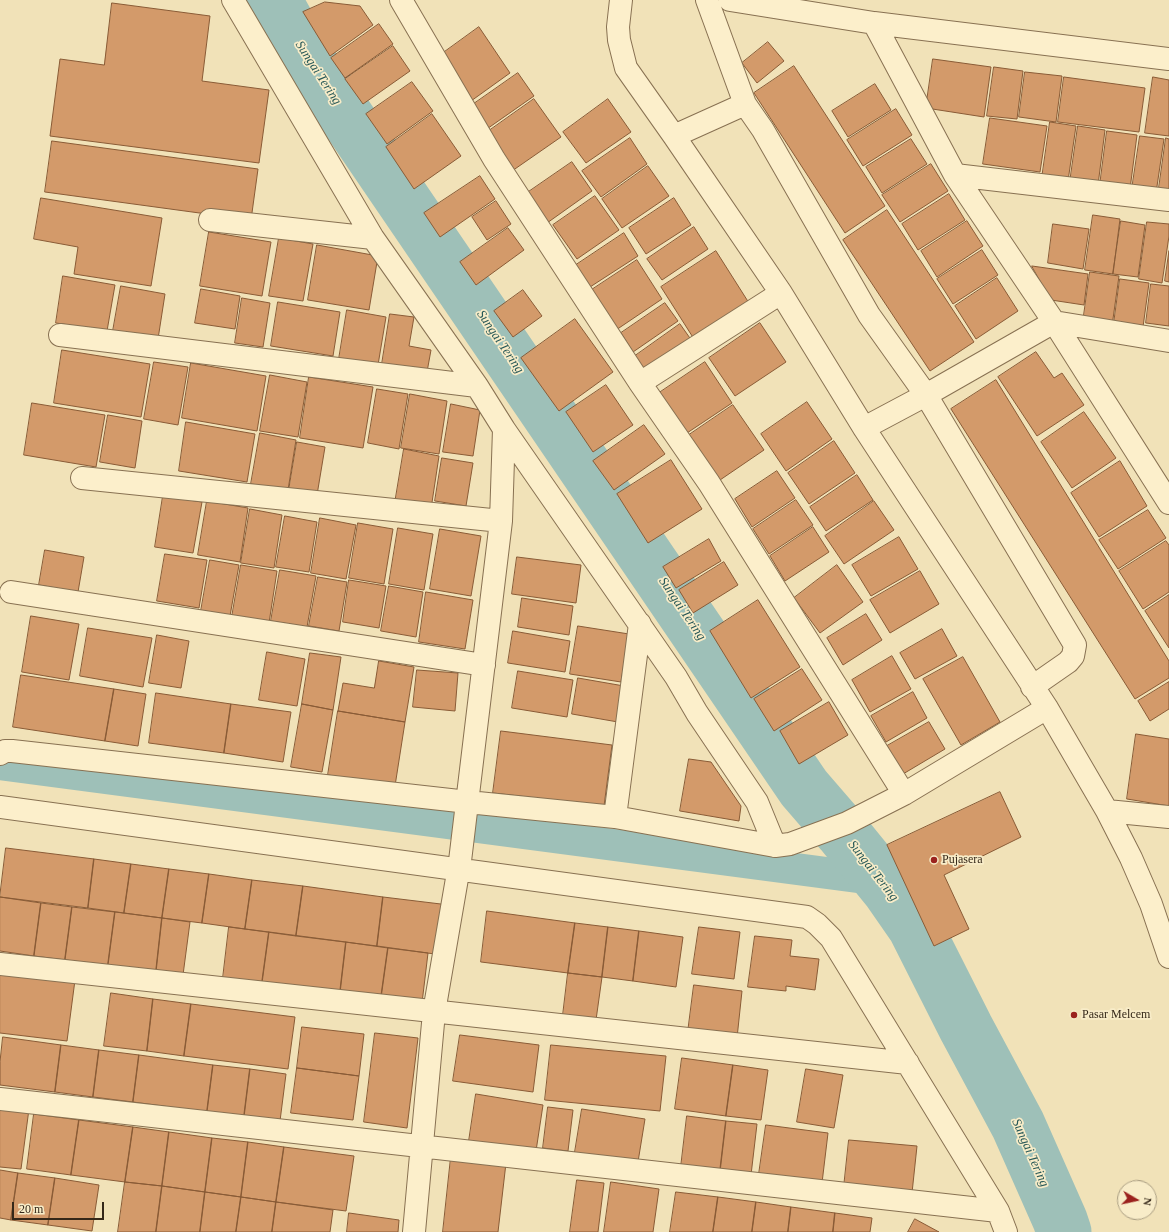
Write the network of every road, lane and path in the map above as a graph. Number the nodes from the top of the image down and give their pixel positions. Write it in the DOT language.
graph roads {
  1 [pos="233,0"];
  2 [pos="401,0"];
  3 [pos="621,0"];
  4 [pos="707,0"];
  5 [pos="730,0"];
  6 [pos="874,23"];
  7 [pos="1169,59"];
  8 [pos="745,104"];
  9 [pos="674,136"];
  10 [pos="955,176"];
  11 [pos="1169,200"];
  12 [pos="210,220"];
  13 [pos="373,238"];
  14 [pos="781,293"];
  15 [pos="1054,322"];
  16 [pos="60,335"];
  17 [pos="1169,341"];
  18 [pos="640,383"];
  19 [pos="477,386"];
  20 [pos="926,396"];
  21 [pos="864,428"];
  22 [pos="504,429"];
  23 [pos="82,478"];
  24 [pos="1169,503"];
  25 [pos="501,521"];
  26 [pos="11,592"];
  27 [pos="640,624"];
  28 [pos="484,665"];
  29 [pos="1032,687"];
  30 [pos="1048,708"];
  31 [pos="0,754"];
  32 [pos="904,794"];
  33 [pos="467,806"];
  34 [pos="0,807"];
  35 [pos="1107,811"];
  36 [pos="614,817"];
  37 [pos="1169,817"];
  38 [pos="782,845"];
  39 [pos="459,865"];
  40 [pos="1169,957"];
  41 [pos="0,964"];
  42 [pos="434,1012"];
  43 [pos="908,1063"];
  44 [pos="0,1099"];
  45 [pos="421,1146"];
  46 [pos="998,1211"];
  47 [pos="414,1232"];
  48 [pos="1006,1232"];
  1 -- 13 [label="street"];
  2 -- 18 [label="street"];
  3 -- 9 [label="street"];
  4 -- 8 [label="street"];
  5 -- 6 [label="street"];
  6 -- 7 [label="street"];
  6 -- 10 [label="street"];
  8 -- 9 [label="street"];
  8 -- 20 [label="street"];
  9 -- 14 [label="street"];
  10 -- 11 [label="street"];
  10 -- 15 [label="street"];
  12 -- 13 [label="street"];
  13 -- 19 [label="street"];
  14 -- 18 [label="street"];
  14 -- 21 [label="street"];
  15 -- 17 [label="street"];
  15 -- 20 [label="street"];
  15 -- 24 [label="street"];
  16 -- 19 [label="street"];
  18 -- 32 [label="street"];
  19 -- 22 [label="street"];
  20 -- 21 [label="street"];
  20 -- 29 [label="street"];
  21 -- 29 [label="street"];
  22 -- 25 [label="street"];
  22 -- 27 [label="street"];
  23 -- 25 [label="street"];
  25 -- 28 [label="street"];
  26 -- 28 [label="street"];
  27 -- 36 [label="street"];
  27 -- 38 [label="street"];
  28 -- 33 [label="street"];
  29 -- 30 [label="street"];
  30 -- 32 [label="street"];
  30 -- 35 [label="street"];
  31 -- 33 [label="street"];
  32 -- 38 [label="street"];
  33 -- 36 [label="street"];
  33 -- 39 [label="street"];
  34 -- 39 [label="street"];
  35 -- 37 [label="street"];
  35 -- 40 [label="street"];
  36 -- 38 [label="street"];
  39 -- 42 [label="street"];
  39 -- 43 [label="street"];
  41 -- 42 [label="street"];
  42 -- 43 [label="street"];
  42 -- 45 [label="street"];
  43 -- 46 [label="street"];
  44 -- 45 [label="street"];
  45 -- 46 [label="street"];
  45 -- 47 [label="street"];
  46 -- 48 [label="street"];
}
